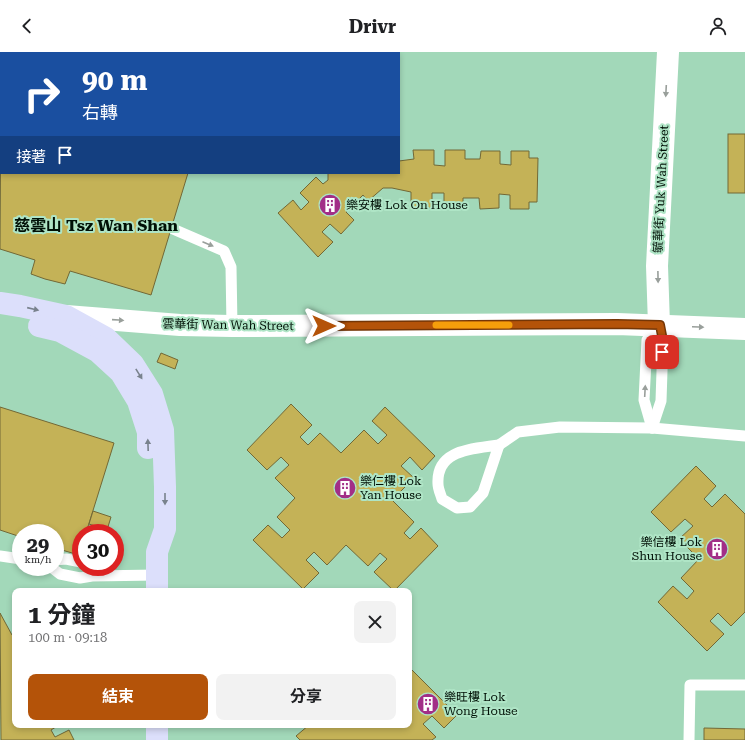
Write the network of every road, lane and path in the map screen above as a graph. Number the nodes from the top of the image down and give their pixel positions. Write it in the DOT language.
graph roads {
  1 [pos="668,52"];
  2 [pos="172,229"];
  3 [pos="0,303"];
  4 [pos="0,319"];
  5 [pos="63,324"];
  6 [pos="660,325"];
  7 [pos="232,326"];
  8 [pos="745,329"];
  9 [pos="652,428"];
  10 [pos="745,436"];
  11 [pos="499,445"];
  12 [pos="0,556"];
  13 [pos="12,557"];
  14 [pos="64,575"];
  15 [pos="83,576"];
  16 [pos="117,576"];
  17 [pos="157,583"];
  18 [pos="745,685"];
  19 [pos="157,728"];
  20 [pos="157,740"];
  21 [pos="689,740"];
  1 -- 6 [label="street, 毓華街 Yuk Wah Street, one-way"];
  2 -- 7 [label="lane, one-way"];
  3 -- 5 [label="street, 雲華街 Wan Wah Street, one-way"];
  4 -- 5 [label="street, 雲華街 Wan Wah Street"];
  5 -- 7 [label="street, 雲華街 Wan Wah Street, one-way"];
  5 -- 17 [label="street"];
  6 -- 7 [label="street, 雲華街 Wan Wah Street"];
  6 -- 8 [label="street, 雲華街 Wan Wah Street, one-way"];
  6 -- 9 [label="lane"];
  9 -- 6 [label="lane, one-way"];
  9 -- 10 [label="lane"];
  9 -- 11 [label="lane"];
  11 -- 11 [label="lane"];
  12 -- 13 [label="lane"];
  14 -- 15 [label="lane"];
  16 -- 17 [label="lane"];
  18 -- 21 [label="lane"];
  19 -- 20 [label="street"];
}
